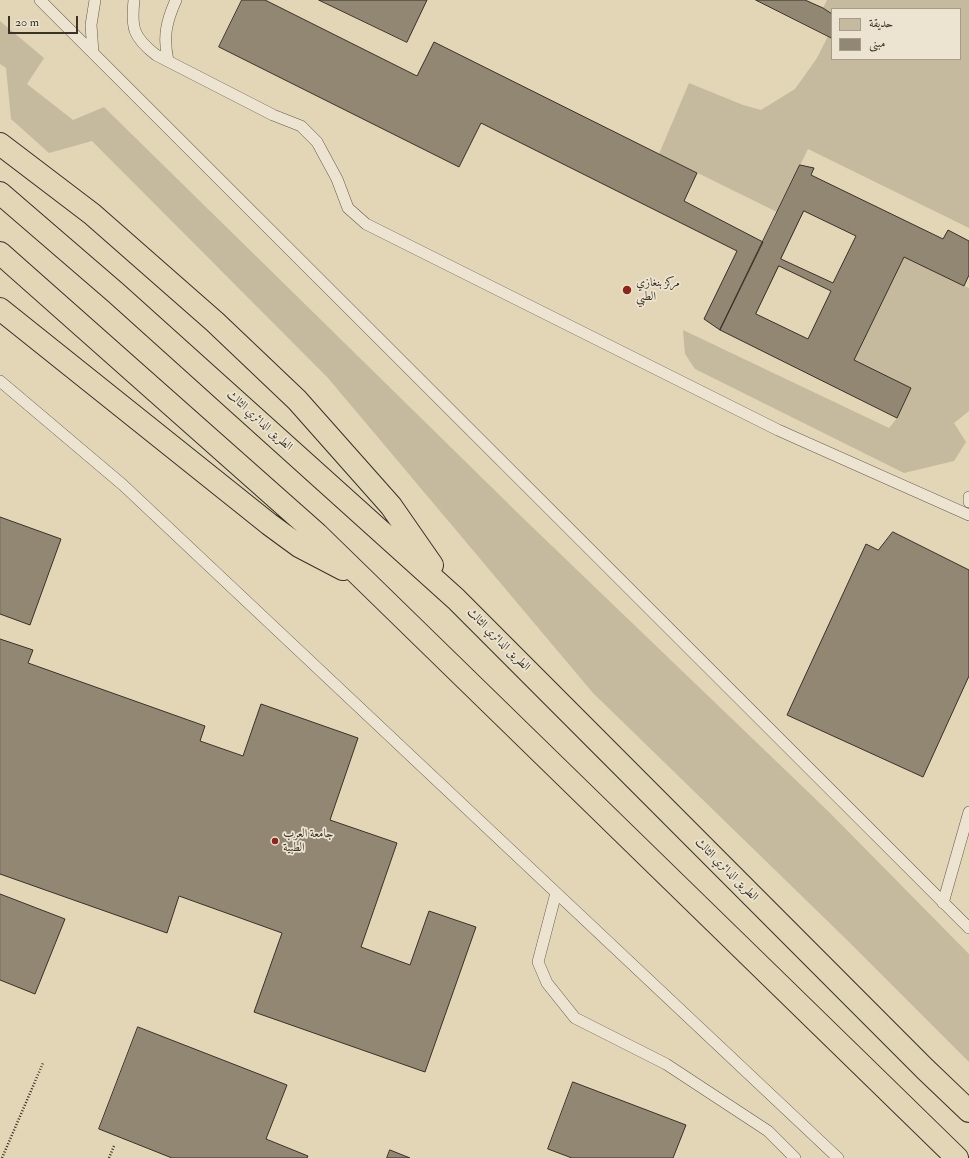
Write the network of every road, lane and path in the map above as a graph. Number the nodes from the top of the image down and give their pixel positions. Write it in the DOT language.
graph roads {
  1 [pos="40,0"];
  2 [pos="95,0"];
  3 [pos="134,0"];
  4 [pos="176,0"];
  5 [pos="93,53"];
  6 [pos="168,61"];
  7 [pos="0,144"];
  8 [pos="1,194"];
  9 [pos="0,253"];
  10 [pos="0,309"];
  11 [pos="0,381"];
  12 [pos="969,497"];
  13 [pos="969,502"];
  14 [pos="969,515"];
  15 [pos="367,582"];
  16 [pos="456,599"];
  17 [pos="969,812"];
  18 [pos="556,893"];
  19 [pos="944,903"];
  20 [pos="969,928"];
  21 [pos="43,1063"];
  22 [pos="969,1111"];
  23 [pos="114,1146"];
  24 [pos="2,1158"];
  25 [pos="109,1158"];
  26 [pos="795,1158"];
  27 [pos="838,1158"];
  28 [pos="958,1158"];
  1 -- 5 [label="lane"];
  2 -- 5 [label="lane"];
  3 -- 6 [label="lane"];
  4 -- 6 [label="lane"];
  5 -- 19 [label="lane"];
  6 -- 14 [label="lane"];
  7 -- 16 [label="highway"];
  8 -- 16 [label="highway, الطريق الدائري الثالث"];
  9 -- 15 [label="highway"];
  10 -- 15 [label="highway"];
  11 -- 18 [label="lane"];
  12 -- 13 [label="lane"];
  15 -- 28 [label="highway"];
  16 -- 22 [label="highway, الطريق الدائري الثالث"];
  17 -- 19 [label="lane"];
  18 -- 26 [label="lane"];
  18 -- 27 [label="lane"];
  19 -- 20 [label="lane"];
  21 -- 24 [label="path"];
  23 -- 25 [label="path"];
}
